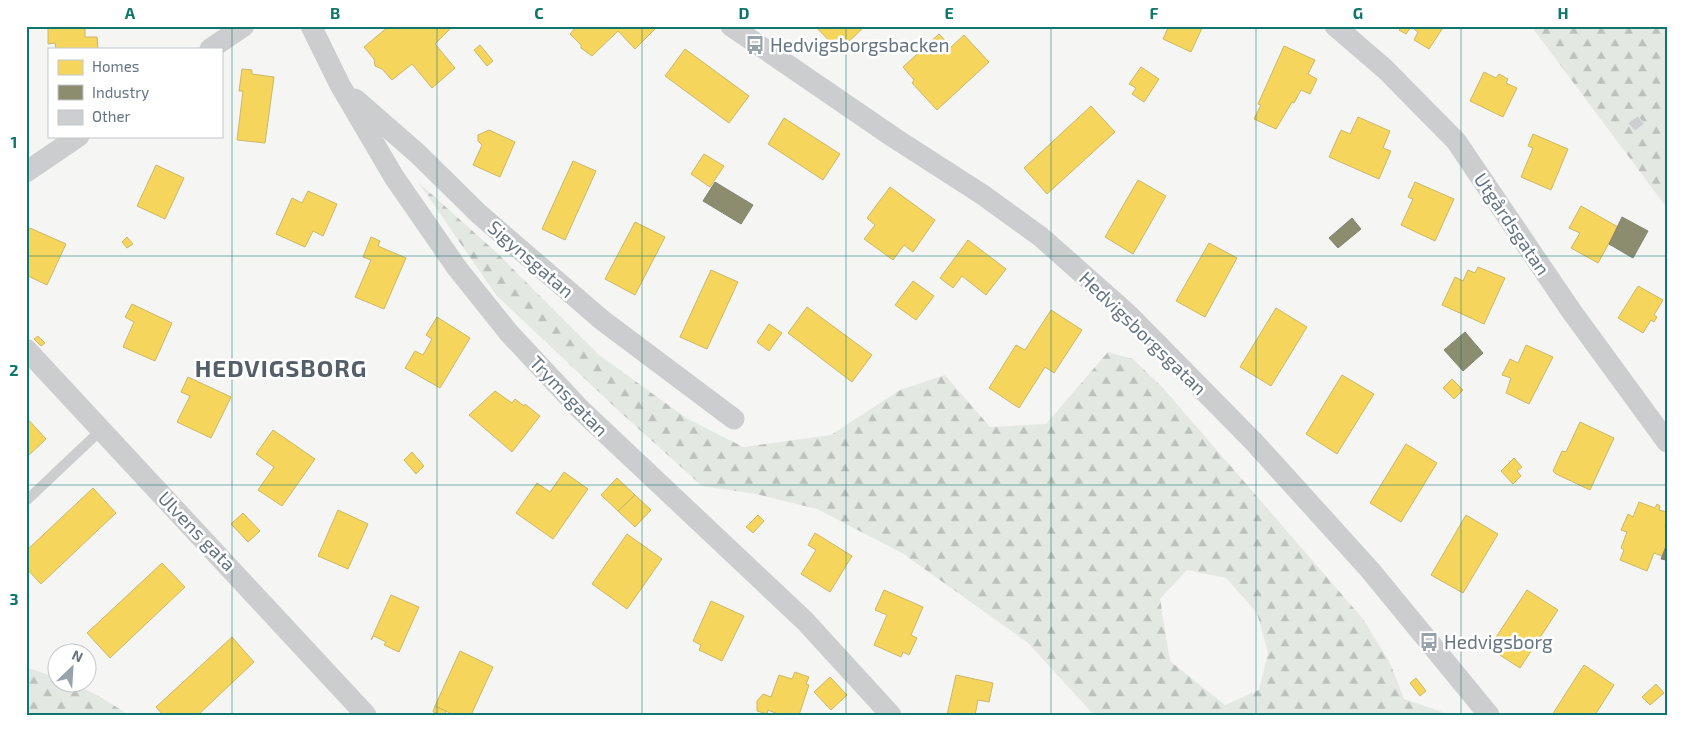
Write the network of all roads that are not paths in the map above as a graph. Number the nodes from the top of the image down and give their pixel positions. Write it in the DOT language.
graph roads {
  1 [pos="244,26"];
  2 [pos="311,26"];
  3 [pos="731,26"];
  4 [pos="1335,26"];
  5 [pos="211,48"];
  6 [pos="340,85"];
  7 [pos="77,138"];
  8 [pos="26,172"];
  9 [pos="26,349"];
  10 [pos="734,419"];
  11 [pos="100,431"];
  12 [pos="1667,442"];
  13 [pos="26,501"];
  14 [pos="366,715"];
  15 [pos="891,715"];
  16 [pos="1489,715"];
  1 -- 5 [label="street"];
  2 -- 6 [label="street, Trymsgatan"];
  3 -- 16 [label="street, Hedvigsborgsgatan"];
  4 -- 12 [label="street, Utgårdsgatan"];
  6 -- 10 [label="street, Sigynsgatan"];
  6 -- 15 [label="street, Trymsgatan"];
  7 -- 8 [label="street"];
  9 -- 11 [label="street, Ulvens gata"];
  11 -- 13 [label="lane"];
  11 -- 14 [label="street, Ulvens gata"];
}
